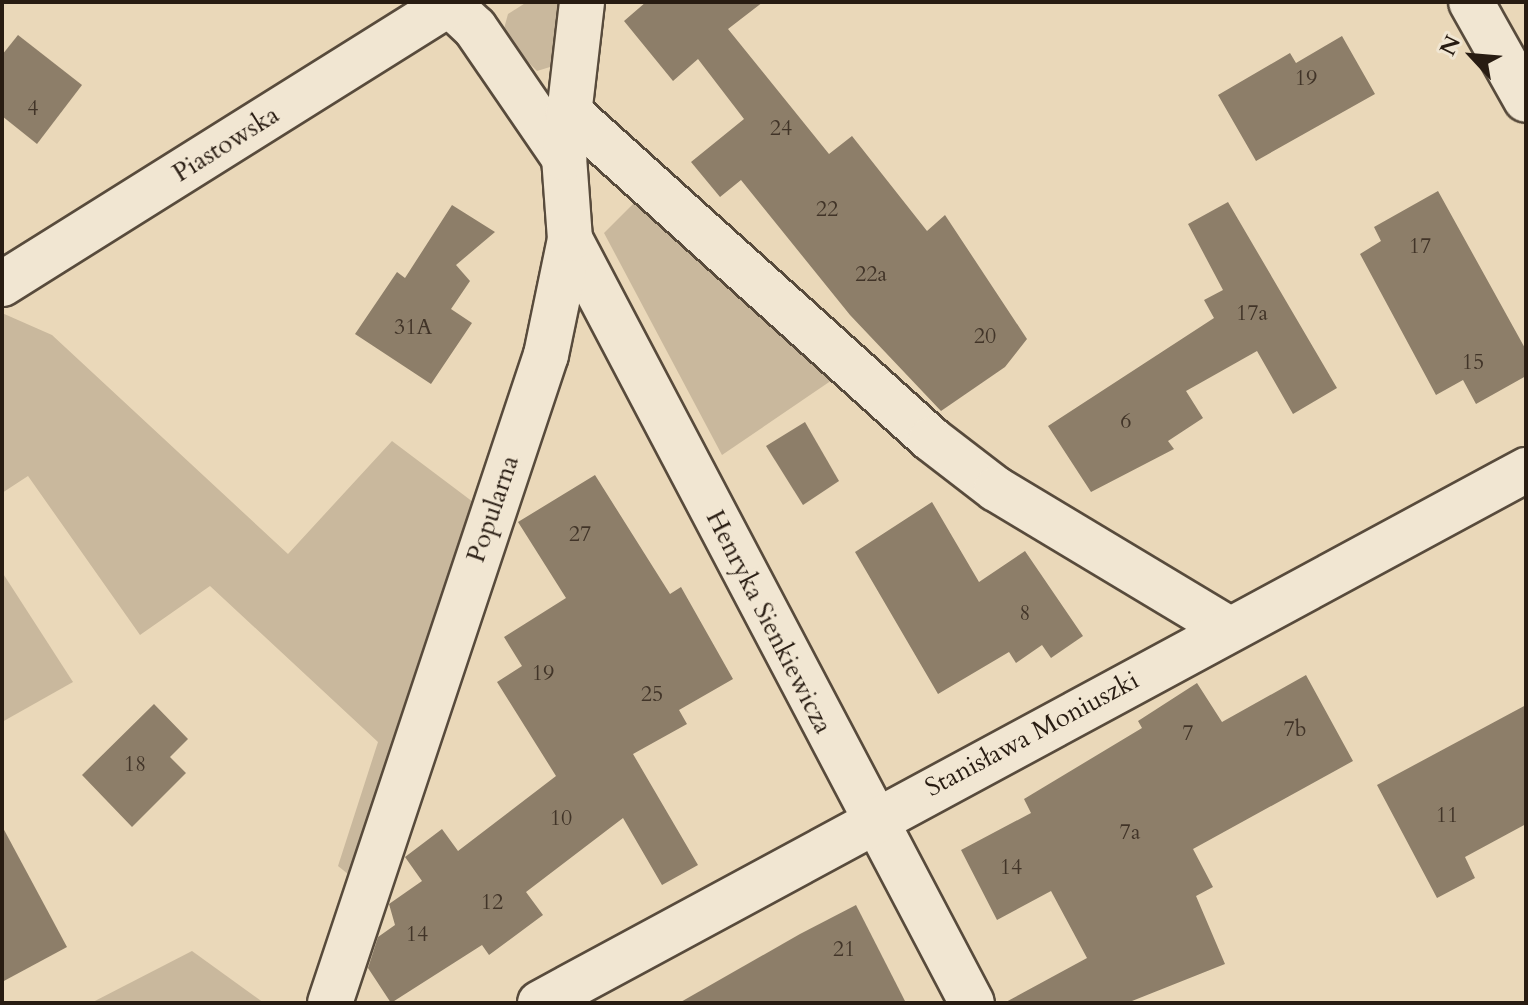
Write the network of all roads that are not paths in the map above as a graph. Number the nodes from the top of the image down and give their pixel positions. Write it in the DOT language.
graph roads {
  1 [pos="449,2"];
  2 [pos="582,2"];
  3 [pos="1471,2"];
  4 [pos="1526,100"];
  5 [pos="568,111"];
  6 [pos="564,158"];
  7 [pos="570,239"];
  8 [pos="2,284"];
  9 [pos="1526,470"];
  10 [pos="1229,629"];
  11 [pos="872,820"];
  12 [pos="330,1003"];
  13 [pos="540,1003"];
  14 [pos="972,1003"];
  1 -- 6 [label="street"];
  1 -- 8 [label="street, Piastowska"];
  2 -- 5 [label="street, Popularna"];
  3 -- 4 [label="street"];
  5 -- 6 [label="street, Popularna"];
  5 -- 10 [label="street"];
  6 -- 7 [label="street, Popularna"];
  7 -- 11 [label="street, Henryka Sienkiewicza"];
  7 -- 12 [label="street, Popularna"];
  9 -- 10 [label="street, Stanisława Moniuszki"];
  10 -- 11 [label="street, Stanisława Moniuszki"];
  11 -- 13 [label="street, Stanisława Moniuszki"];
  11 -- 14 [label="street, Henryka Sienkiewicza"];
}
